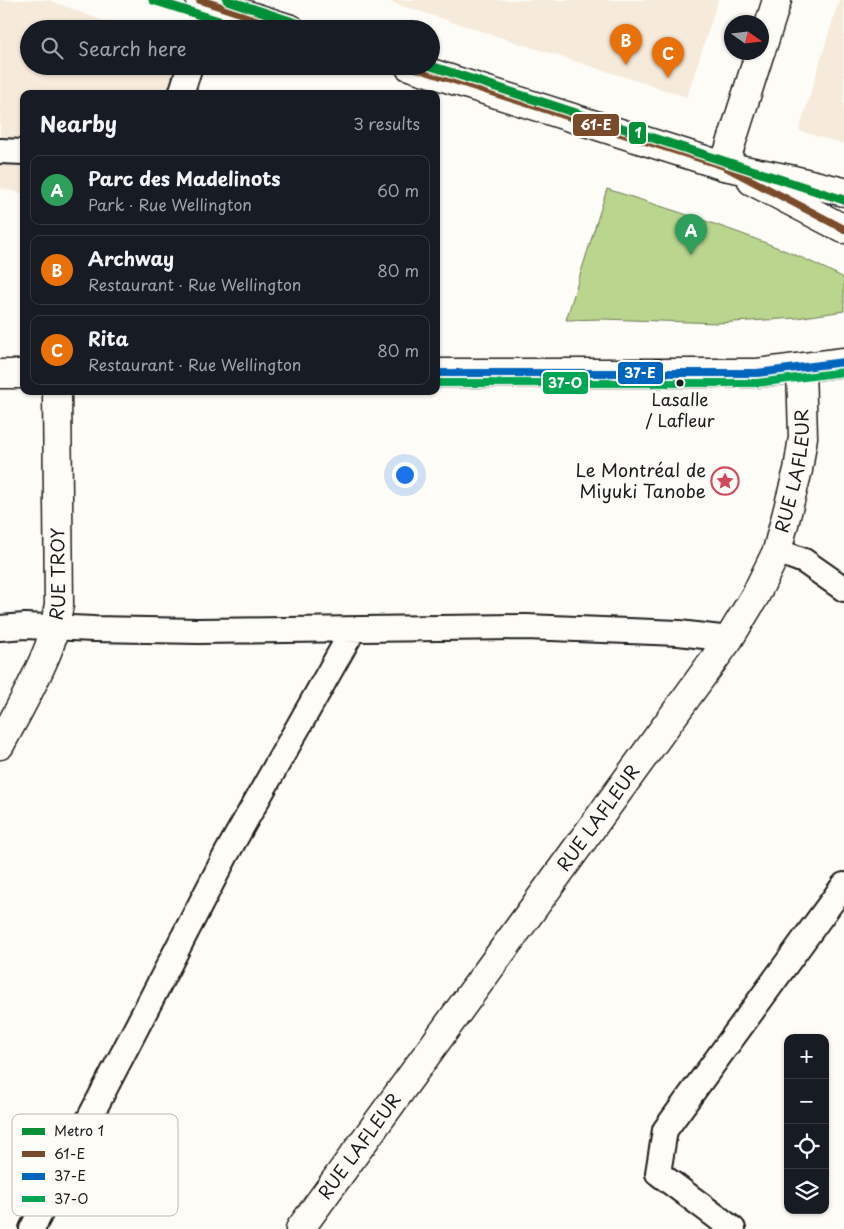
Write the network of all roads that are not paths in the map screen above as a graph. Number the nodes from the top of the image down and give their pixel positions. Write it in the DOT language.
graph roads {
  1 [pos="200,0"];
  2 [pos="777,0"];
  3 [pos="263,20"];
  4 [pos="769,26"];
  5 [pos="757,60"];
  6 [pos="187,75"];
  7 [pos="437,75"];
  8 [pos="183,90"];
  9 [pos="0,151"];
  10 [pos="20,152"];
  11 [pos="724,166"];
  12 [pos="844,192"];
  13 [pos="844,229"];
  14 [pos="844,362"];
  15 [pos="801,368"];
  16 [pos="440,372"];
  17 [pos="0,374"];
  18 [pos="20,374"];
  19 [pos="57,395"];
  20 [pos="777,551"];
  21 [pos="844,589"];
  22 [pos="55,627"];
  23 [pos="0,628"];
  24 [pos="353,630"];
  25 [pos="729,639"];
  26 [pos="0,745"];
  27 [pos="844,885"];
  28 [pos="92,1114"];
  29 [pos="39,1216"];
  30 [pos="32,1229"];
  31 [pos="300,1229"];
  32 [pos="733,1229"];
  1 -- 3 [label="street"];
  2 -- 4 [label="street"];
  5 -- 11 [label="street"];
  6 -- 8 [label="lane"];
  7 -- 11 [label="street"];
  9 -- 10 [label="lane"];
  11 -- 12 [label="street"];
  11 -- 13 [label="street"];
  14 -- 15 [label="street"];
  15 -- 16 [label="street"];
  15 -- 20 [label="street, RUE LAFLEUR"];
  17 -- 18 [label="street"];
  19 -- 22 [label="street, RUE TROY"];
  20 -- 21 [label="lane"];
  20 -- 25 [label="street, RUE LAFLEUR"];
  22 -- 23 [label="lane"];
  22 -- 24 [label="lane"];
  22 -- 26 [label="street, RUE TROY"];
  24 -- 25 [label="lane"];
  24 -- 28 [label="lane"];
  25 -- 31 [label="street, RUE LAFLEUR"];
  27 -- 32 [label="lane"];
  29 -- 30 [label="lane"];
}
